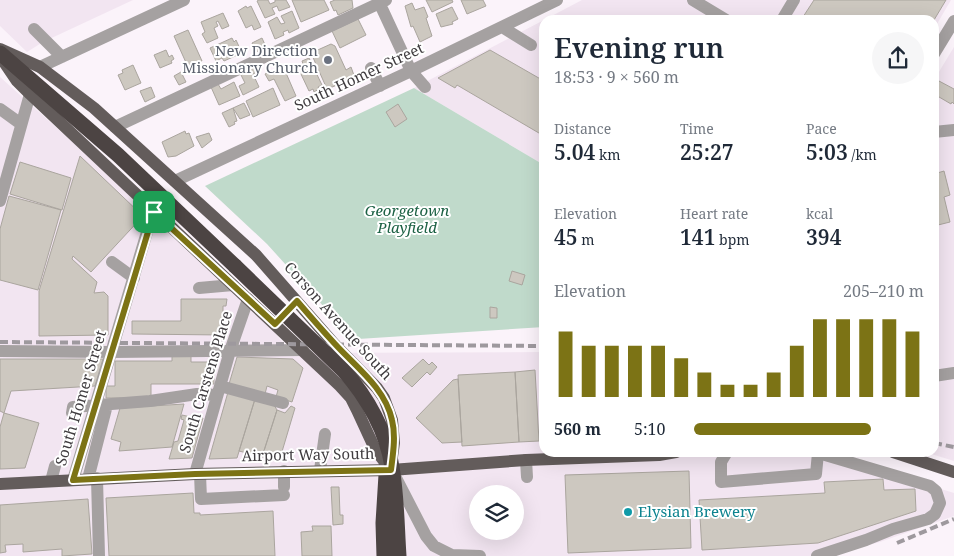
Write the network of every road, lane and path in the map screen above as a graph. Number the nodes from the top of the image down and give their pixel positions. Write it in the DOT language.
graph roads {
  1 [pos="184,0"];
  2 [pos="556,0"];
  3 [pos="693,0"];
  4 [pos="794,0"];
  5 [pos="381,1"];
  6 [pos="162,5"];
  7 [pos="718,15"];
  8 [pos="785,15"];
  9 [pos="954,21"];
  10 [pos="502,27"];
  11 [pos="34,29"];
  12 [pos="531,44"];
  13 [pos="939,46"];
  14 [pos="0,51"];
  15 [pos="0,57"];
  16 [pos="62,57"];
  17 [pos="40,67"];
  18 [pos="371,68"];
  19 [pos="411,72"];
  20 [pos="380,86"];
  21 [pos="425,87"];
  22 [pos="30,94"];
  23 [pos="0,109"];
  24 [pos="22,124"];
  25 [pos="114,127"];
  26 [pos="954,130"];
  27 [pos="939,132"];
  28 [pos="175,181"];
  29 [pos="1,193"];
  30 [pos="154,212"];
  31 [pos="112,262"];
  32 [pos="134,278"];
  33 [pos="233,284"];
  34 [pos="199,288"];
  35 [pos="248,299"];
  36 [pos="297,301"];
  37 [pos="275,324"];
  38 [pos="303,350"];
  39 [pos="0,351"];
  40 [pos="230,351"];
  41 [pos="112,352"];
  42 [pos="954,373"];
  43 [pos="939,375"];
  44 [pos="218,390"];
  45 [pos="283,403"];
  46 [pos="102,405"];
  47 [pos="72,413"];
  48 [pos="325,434"];
  49 [pos="387,446"];
  50 [pos="550,457"];
  51 [pos="724,457"];
  52 [pos="816,457"];
  53 [pos="830,457"];
  54 [pos="908,457"];
  55 [pos="526,460"];
  56 [pos="55,466"];
  57 [pos="320,470"];
  58 [pos="391,470"];
  59 [pos="284,471"];
  60 [pos="954,472"];
  61 [pos="197,474"];
  62 [pos="526,477"];
  63 [pos="92,479"];
  64 [pos="73,480"];
  65 [pos="51,481"];
  66 [pos="0,484"];
  67 [pos="99,556"];
  68 [pos="384,556"];
  69 [pos="399,556"];
  70 [pos="462,556"];
  71 [pos="480,556"];
  72 [pos="817,556"];
  1 -- 6 [label="street"];
  2 -- 10 [label="street, South Homer Street"];
  3 -- 7 [label="street"];
  4 -- 8 [label="street"];
  5 -- 19 [label="street"];
  5 -- 25 [label="street"];
  6 -- 16 [label="street"];
  9 -- 13 [label="street"];
  10 -- 12 [label="street"];
  10 -- 19 [label="street, South Homer Street"];
  11 -- 16 [label="street"];
  14 -- 17 [label="main road, Corson Avenue South"];
  14 -- 49 [label="highway, bridge"];
  15 -- 22 [label="main road"];
  16 -- 17 [label="street"];
  17 -- 25 [label="main road, Corson Avenue South"];
  18 -- 20 [label="street"];
  19 -- 20 [label="street, South Homer Street"];
  19 -- 21 [label="street"];
  20 -- 28 [label="street, South Homer Street"];
  22 -- 24 [label="street"];
  22 -- 30 [label="main road"];
  23 -- 24 [label="street"];
  24 -- 29 [label="street"];
  25 -- 28 [label="main road, Corson Avenue South"];
  26 -- 27 [label="street"];
  28 -- 36 [label="main road, Corson Avenue South"];
  30 -- 32 [label="street, South Homer Street"];
  30 -- 33 [label="main road"];
  31 -- 32 [label="street"];
  32 -- 41 [label="street, South Homer Street"];
  33 -- 34 [label="street"];
  33 -- 35 [label="main road"];
  35 -- 37 [label="main road"];
  35 -- 40 [label="street, South Carstens Place"];
  36 -- 37 [label="main road"];
  36 -- 58 [label="main road, Corson Avenue South"];
  37 -- 38 [label="main road"];
  38 -- 40 [label="street"];
  38 -- 58 [label="main road"];
  39 -- 41 [label="street"];
  40 -- 41 [label="street"];
  40 -- 44 [label="street, South Carstens Place"];
  41 -- 46 [label="street, South Homer Street"];
  42 -- 43 [label="street"];
  44 -- 45 [label="street"];
  44 -- 46 [label="street"];
  44 -- 61 [label="street, South Carstens Place"];
  46 -- 47 [label="street"];
  46 -- 63 [label="street"];
  46 -- 64 [label="street, South Homer Street"];
  48 -- 57 [label="street"];
  49 -- 68 [label="highway, bridge"];
  49 -- 69 [label="highway, bridge"];
  50 -- 55 [label="main road, Airport Way South"];
  51 -- 52 [label="street"];
  53 -- 72 [label="street"];
  54 -- 60 [label="main road"];
  55 -- 58 [label="main road, Airport Way South"];
  55 -- 62 [label="street"];
  56 -- 65 [label="street"];
  57 -- 58 [label="main road, Airport Way South"];
  57 -- 59 [label="main road, Airport Way South"];
  58 -- 70 [label="street"];
  59 -- 61 [label="main road, Airport Way South"];
  59 -- 61 [label="street, South Carstens Place"];
  61 -- 63 [label="main road, Airport Way South"];
  63 -- 64 [label="main road, Airport Way South"];
  63 -- 67 [label="street"];
  64 -- 65 [label="main road, Airport Way South"];
  65 -- 66 [label="main road, Airport Way South"];
  70 -- 71 [label="street"];
}
